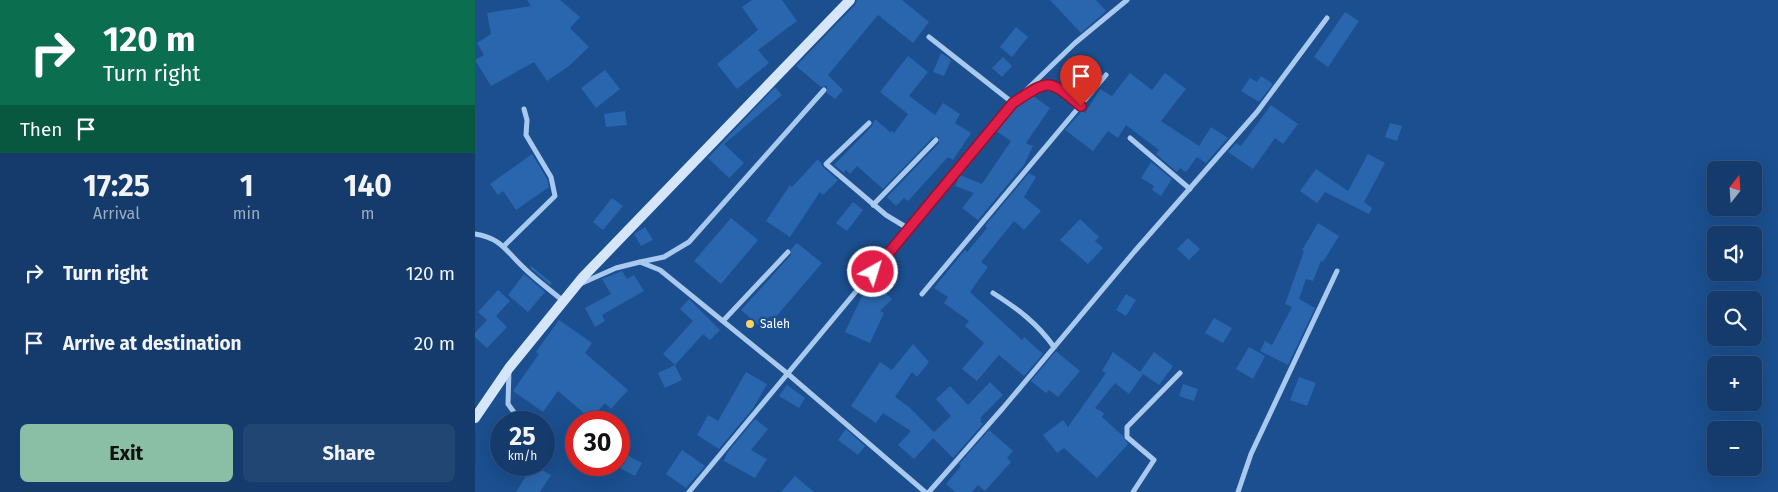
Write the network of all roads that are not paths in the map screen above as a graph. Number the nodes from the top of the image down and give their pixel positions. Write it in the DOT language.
graph roads {
  1 [pos="850,0"];
  2 [pos="1127,0"];
  3 [pos="1327,18"];
  4 [pos="929,38"];
  5 [pos="1106,75"];
  6 [pos="824,90"];
  7 [pos="1013,103"];
  8 [pos="1081,106"];
  9 [pos="524,109"];
  10 [pos="869,123"];
  11 [pos="1130,138"];
  12 [pos="936,140"];
  13 [pos="1190,190"];
  14 [pos="873,205"];
  15 [pos="909,229"];
  16 [pos="475,234"];
  17 [pos="504,246"];
  18 [pos="788,252"];
  19 [pos="640,262"];
  20 [pos="1337,271"];
  21 [pos="574,287"];
  22 [pos="993,293"];
  23 [pos="923,294"];
  24 [pos="562,300"];
  25 [pos="723,321"];
  26 [pos="1054,347"];
  27 [pos="509,368"];
  28 [pos="1180,373"];
  29 [pos="788,374"];
  30 [pos="513,411"];
  31 [pos="475,418"];
  32 [pos="689,492"];
  33 [pos="925,492"];
  34 [pos="929,492"];
  35 [pos="1133,492"];
  36 [pos="1238,492"];
  1 -- 21 [label="main road"];
  2 -- 7 [label="street"];
  3 -- 13 [label="street"];
  4 -- 7 [label="street"];
  5 -- 8 [label="street"];
  6 -- 19 [label="street"];
  7 -- 8 [label="street"];
  7 -- 15 [label="street"];
  8 -- 23 [label="street"];
  9 -- 17 [label="street"];
  10 -- 14 [label="street"];
  11 -- 13 [label="street"];
  12 -- 14 [label="street"];
  13 -- 26 [label="street"];
  14 -- 15 [label="street"];
  15 -- 29 [label="street"];
  16 -- 17 [label="street"];
  17 -- 24 [label="street"];
  18 -- 25 [label="street"];
  19 -- 21 [label="street"];
  19 -- 25 [label="street"];
  20 -- 36 [label="street"];
  21 -- 24 [label="main road"];
  22 -- 26 [label="street"];
  24 -- 27 [label="main road"];
  25 -- 29 [label="street"];
  26 -- 34 [label="street"];
  27 -- 30 [label="street"];
  27 -- 31 [label="main road"];
  28 -- 35 [label="street"];
  29 -- 32 [label="street"];
  29 -- 33 [label="street"];
}
